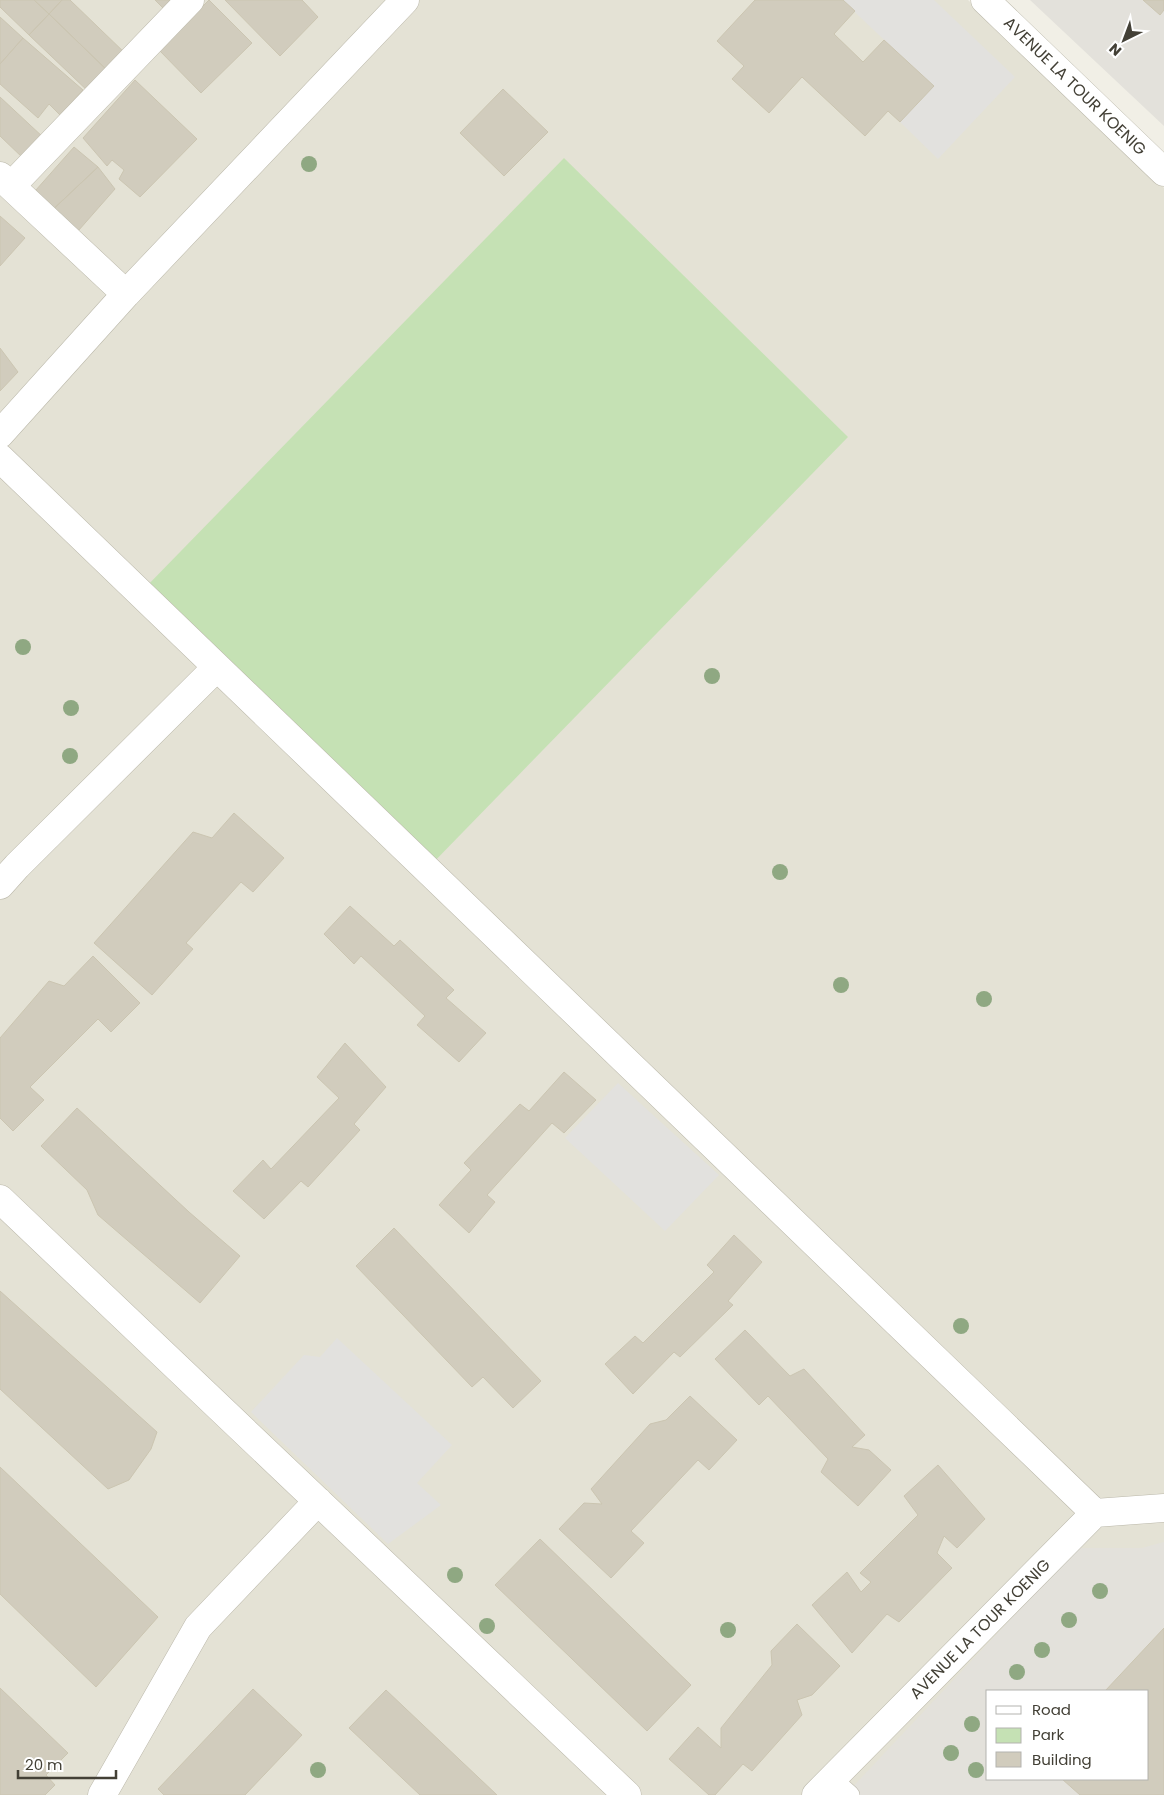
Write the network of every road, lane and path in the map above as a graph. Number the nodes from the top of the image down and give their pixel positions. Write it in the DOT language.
graph roads {
  1 [pos="190,0"];
  2 [pos="405,0"];
  3 [pos="986,0"];
  4 [pos="1164,172"];
  5 [pos="6,181"];
  6 [pos="126,294"];
  7 [pos="0,434"];
  8 [pos="0,458"];
  9 [pos="216,668"];
  10 [pos="0,885"];
  11 [pos="0,1199"];
  12 [pos="318,1501"];
  13 [pos="1164,1508"];
  14 [pos="1095,1513"];
  15 [pos="833,1790"];
  16 [pos="102,1795"];
  17 [pos="627,1795"];
  1 -- 5 [label="street"];
  2 -- 6 [label="street"];
  3 -- 4 [label="street, AVENUE LA TOUR KOENIG"];
  5 -- 6 [label="street"];
  6 -- 7 [label="street"];
  8 -- 9 [label="street"];
  9 -- 10 [label="street"];
  9 -- 14 [label="street"];
  11 -- 12 [label="street"];
  12 -- 16 [label="street"];
  12 -- 17 [label="street"];
  13 -- 14 [label="street"];
  14 -- 15 [label="street, AVENUE LA TOUR KOENIG"];
}
